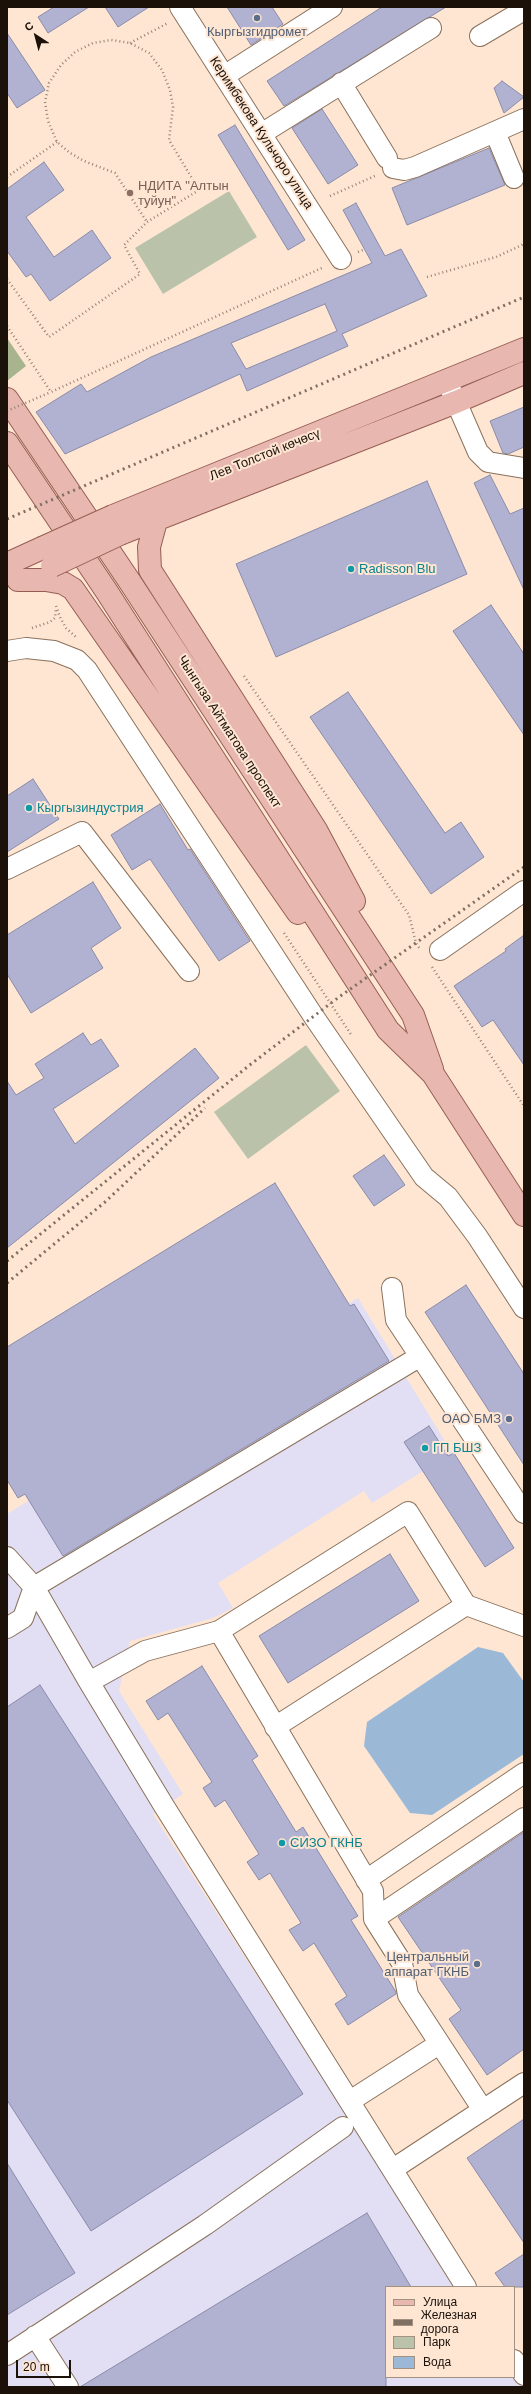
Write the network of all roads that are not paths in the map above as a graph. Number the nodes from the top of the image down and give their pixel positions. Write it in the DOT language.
graph roads {
  1 [pos="332,7"];
  2 [pos="181,10"];
  3 [pos="522,16"];
  4 [pos="431,28"];
  5 [pos="480,36"];
  6 [pos="224,76"];
  7 [pos="341,83"];
  8 [pos="524,119"];
  9 [pos="495,132"];
  10 [pos="261,134"];
  11 [pos="514,178"];
  12 [pos="341,259"];
  13 [pos="524,349"];
  14 [pos="524,373"];
  15 [pos="447,381"];
  16 [pos="7,399"];
  17 [pos="456,402"];
  18 [pos="7,443"];
  19 [pos="524,468"];
  20 [pos="156,521"];
  21 [pos="118,525"];
  22 [pos="11,576"];
  23 [pos="7,651"];
  24 [pos="7,869"];
  25 [pos="524,891"];
  26 [pos="367,942"];
  27 [pos="431,956"];
  28 [pos="343,958"];
  29 [pos="189,971"];
  30 [pos="433,1074"];
  31 [pos="524,1215"];
  32 [pos="392,1288"];
  33 [pos="524,1308"];
  34 [pos="419,1358"];
  35 [pos="524,1513"];
  36 [pos="7,1557"];
  37 [pos="34,1587"];
  38 [pos="466,1605"];
  39 [pos="524,1626"];
  40 [pos="7,1628"];
  41 [pos="219,1631"];
  42 [pos="89,1682"];
  43 [pos="275,1727"];
  44 [pos="524,1773"];
  45 [pos="524,1818"];
  46 [pos="366,1880"];
  47 [pos="374,1919"];
  48 [pos="438,2044"];
  49 [pos="524,2083"];
  50 [pos="350,2101"];
  51 [pos="483,2110"];
  52 [pos="343,2127"];
  53 [pos="393,2169"];
  54 [pos="465,2286"];
  55 [pos="35,2336"];
  56 [pos="7,2355"];
  57 [pos="515,2362"];
  58 [pos="524,2375"];
  59 [pos="68,2387"];
  1 -- 6 [label="street"];
  2 -- 6 [label="street, Керимбекова Кульчоро улица"];
  3 -- 5 [label="street"];
  4 -- 7 [label="street"];
  6 -- 10 [label="street, Керимбекова Кульчоро улица"];
  7 -- 9 [label="street"];
  7 -- 10 [label="street"];
  8 -- 9 [label="street"];
  9 -- 11 [label="street"];
  10 -- 12 [label="street, Керимбекова Кульчоро улица"];
  13 -- 15 [label="main road, Лев Толстой көчөсү"];
  14 -- 17 [label="main road, Лев Толстой көчөсү"];
  15 -- 17 [label="street"];
  15 -- 21 [label="main road, Лев Толстой көчөсү"];
  16 -- 26 [label="main road, Чынгыза Айтматова проспект"];
  17 -- 19 [label="street"];
  17 -- 20 [label="main road, Лев Толстой көчөсү"];
  18 -- 28 [label="main road, Чынгыза Айтматова проспект"];
  20 -- 21 [label="main road, Лев Толстой көчөсү"];
  20 -- 26 [label="main road"];
  21 -- 22 [label="main road, Лев Толстой көчөсү, bridge"];
  22 -- 28 [label="main road"];
  23 -- 33 [label="street"];
  24 -- 29 [label="street"];
  25 -- 27 [label="street"];
  26 -- 30 [label="main road, Чынгыза Айтматова проспект"];
  28 -- 30 [label="main road, Чынгыза Айтматова проспект"];
  30 -- 31 [label="main road, Чынгыза Айтматова проспект"];
  32 -- 34 [label="street"];
  34 -- 35 [label="street"];
  34 -- 37 [label="street"];
  36 -- 37 [label="street"];
  37 -- 40 [label="street"];
  37 -- 42 [label="street"];
  38 -- 39 [label="street"];
  38 -- 41 [label="street"];
  38 -- 43 [label="street"];
  41 -- 42 [label="street"];
  41 -- 43 [label="street"];
  42 -- 50 [label="street"];
  43 -- 46 [label="street"];
  44 -- 46 [label="street"];
  45 -- 47 [label="street"];
  46 -- 47 [label="street"];
  47 -- 48 [label="street"];
  48 -- 50 [label="street"];
  48 -- 51 [label="street"];
  49 -- 51 [label="street"];
  50 -- 53 [label="street"];
  51 -- 53 [label="street"];
  52 -- 55 [label="street"];
  53 -- 54 [label="street"];
  55 -- 56 [label="street"];
  55 -- 59 [label="street"];
  57 -- 58 [label="street"];
}
